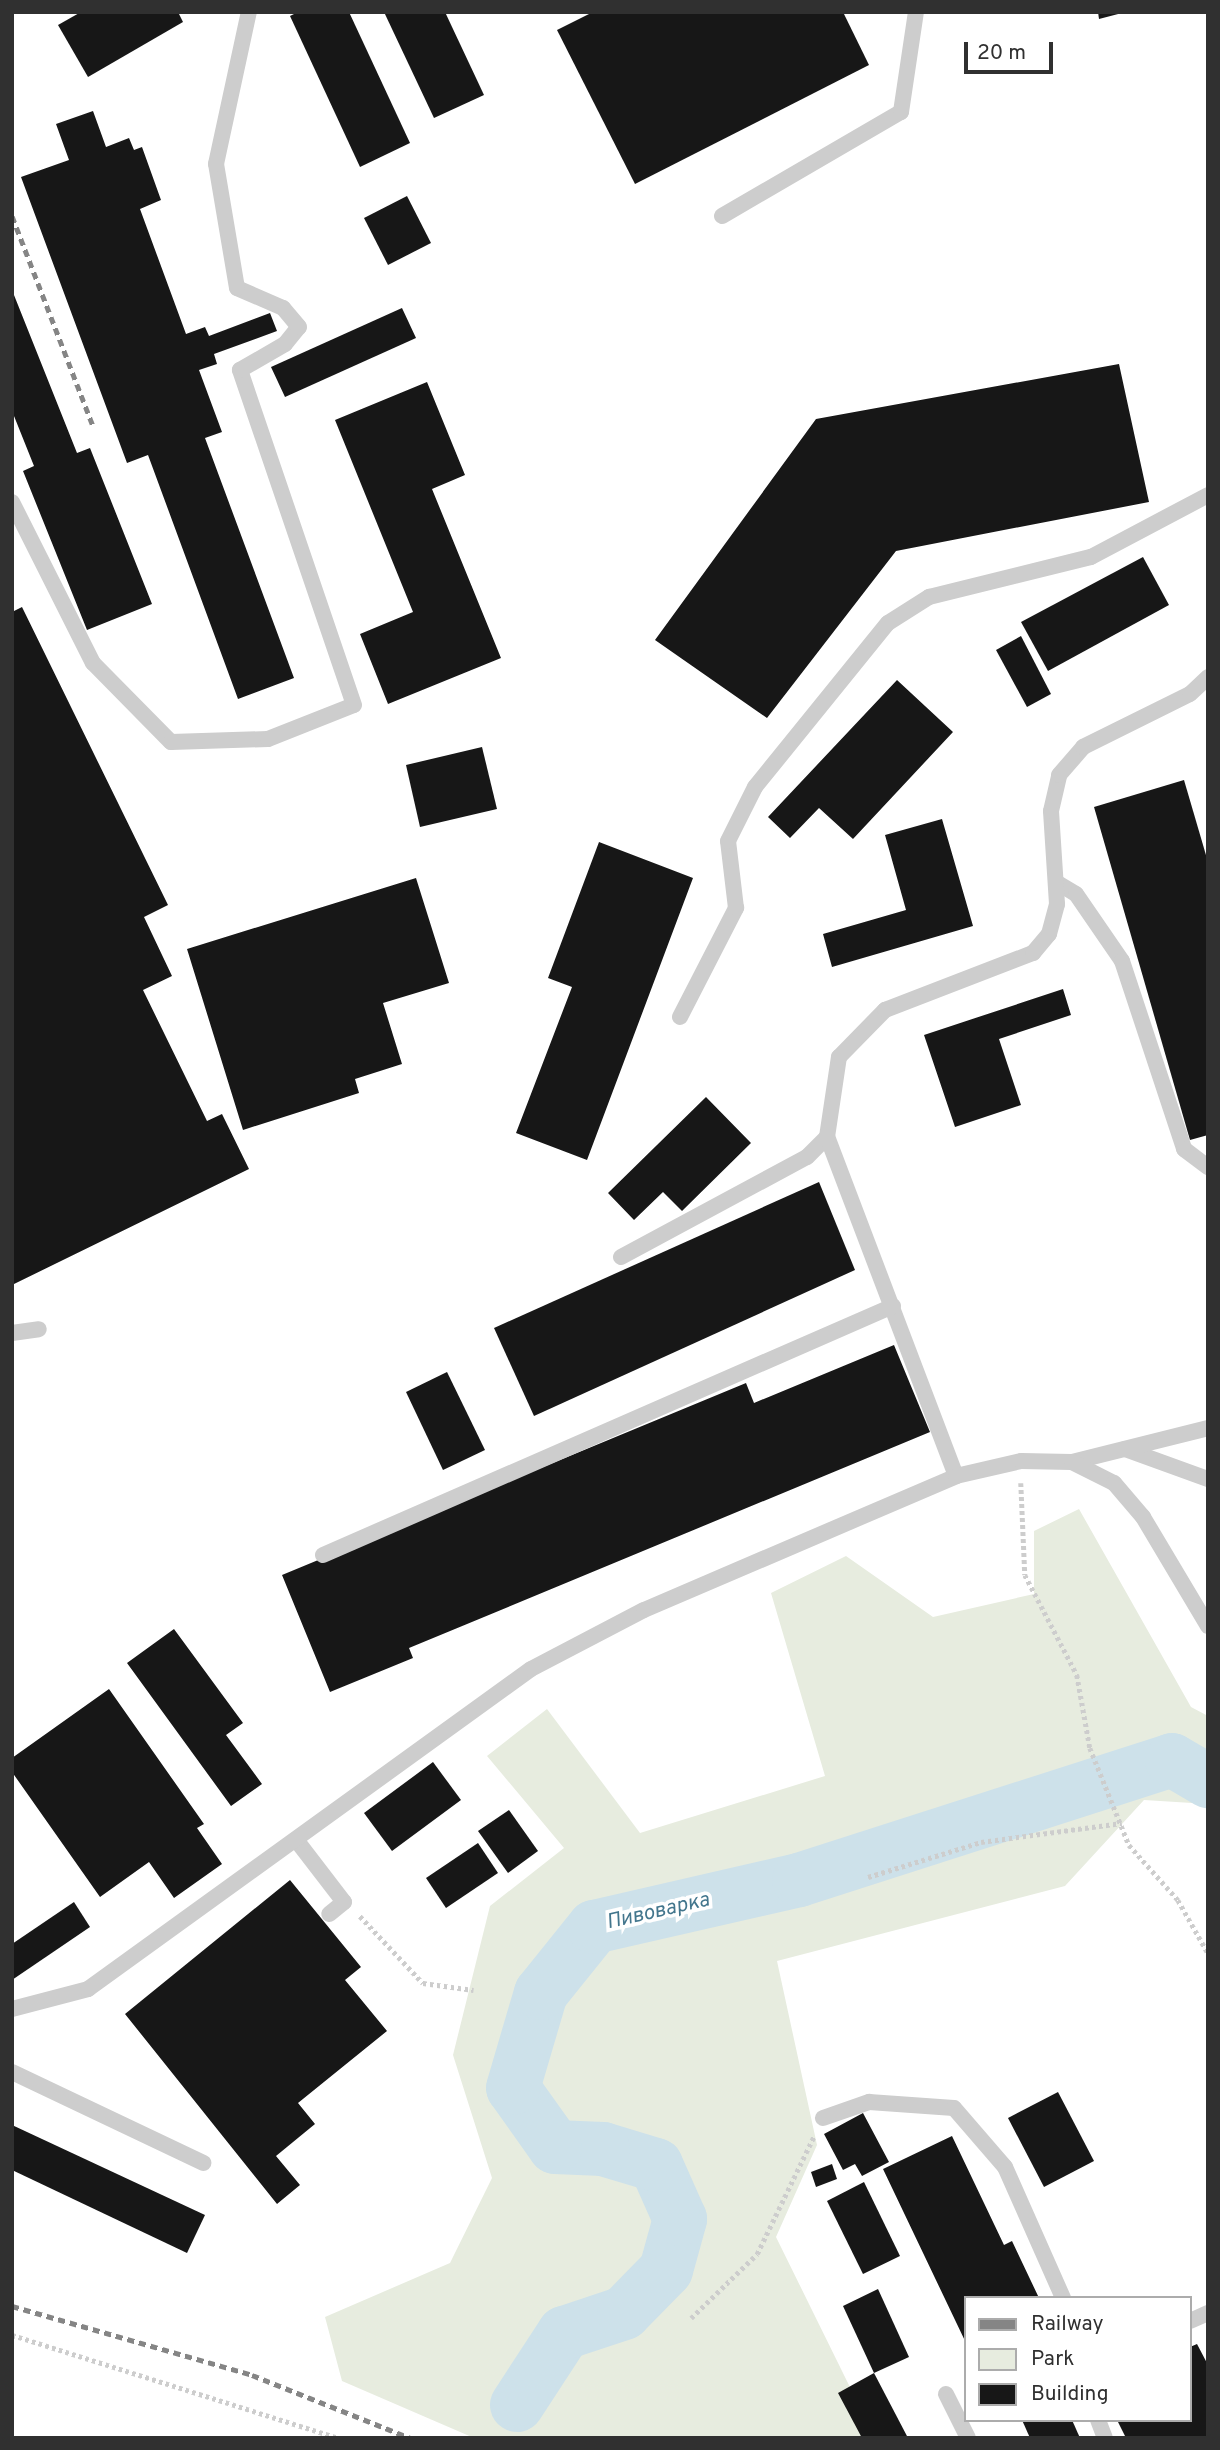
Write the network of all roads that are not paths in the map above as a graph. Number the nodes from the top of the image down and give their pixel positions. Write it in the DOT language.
graph roads {
  1 [pos="249,12"];
  2 [pos="916,12"];
  3 [pos="722,216"];
  4 [pos="1208,495"];
  5 [pos="12,502"];
  6 [pos="1208,677"];
  7 [pos="1056,882"];
  8 [pos="680,1017"];
  9 [pos="827,1137"];
  10 [pos="1208,1167"];
  11 [pos="621,1257"];
  12 [pos="894,1306"];
  13 [pos="39,1329"];
  14 [pos="12,1333"];
  15 [pos="1208,1428"];
  16 [pos="1125,1449"];
  17 [pos="1072,1462"];
  18 [pos="956,1476"];
  19 [pos="1208,1479"];
  20 [pos="323,1555"];
  21 [pos="1208,1626"];
  22 [pos="297,1841"];
  23 [pos="329,1914"];
  24 [pos="12,2010"];
  25 [pos="12,2072"];
  26 [pos="823,2118"];
  27 [pos="204,2163"];
  28 [pos="1062,2296"];
  29 [pos="1208,2313"];
  30 [pos="1192,2320"];
  31 [pos="946,2394"];
  32 [pos="968,2438"];
  1 -- 5 [label="lane"];
  2 -- 3 [label="lane"];
  4 -- 8 [label="lane"];
  6 -- 7 [label="lane"];
  7 -- 9 [label="lane"];
  7 -- 10 [label="lane"];
  9 -- 11 [label="lane"];
  9 -- 12 [label="lane"];
  12 -- 18 [label="lane"];
  12 -- 20 [label="lane"];
  13 -- 14 [label="lane"];
  15 -- 16 [label="lane"];
  16 -- 17 [label="lane"];
  16 -- 19 [label="lane"];
  17 -- 18 [label="lane"];
  17 -- 21 [label="lane"];
  18 -- 22 [label="lane"];
  22 -- 23 [label="lane"];
  22 -- 24 [label="lane"];
  25 -- 27 [label="lane"];
  26 -- 28 [label="lane"];
  29 -- 30 [label="lane"];
  31 -- 32 [label="lane"];
}
